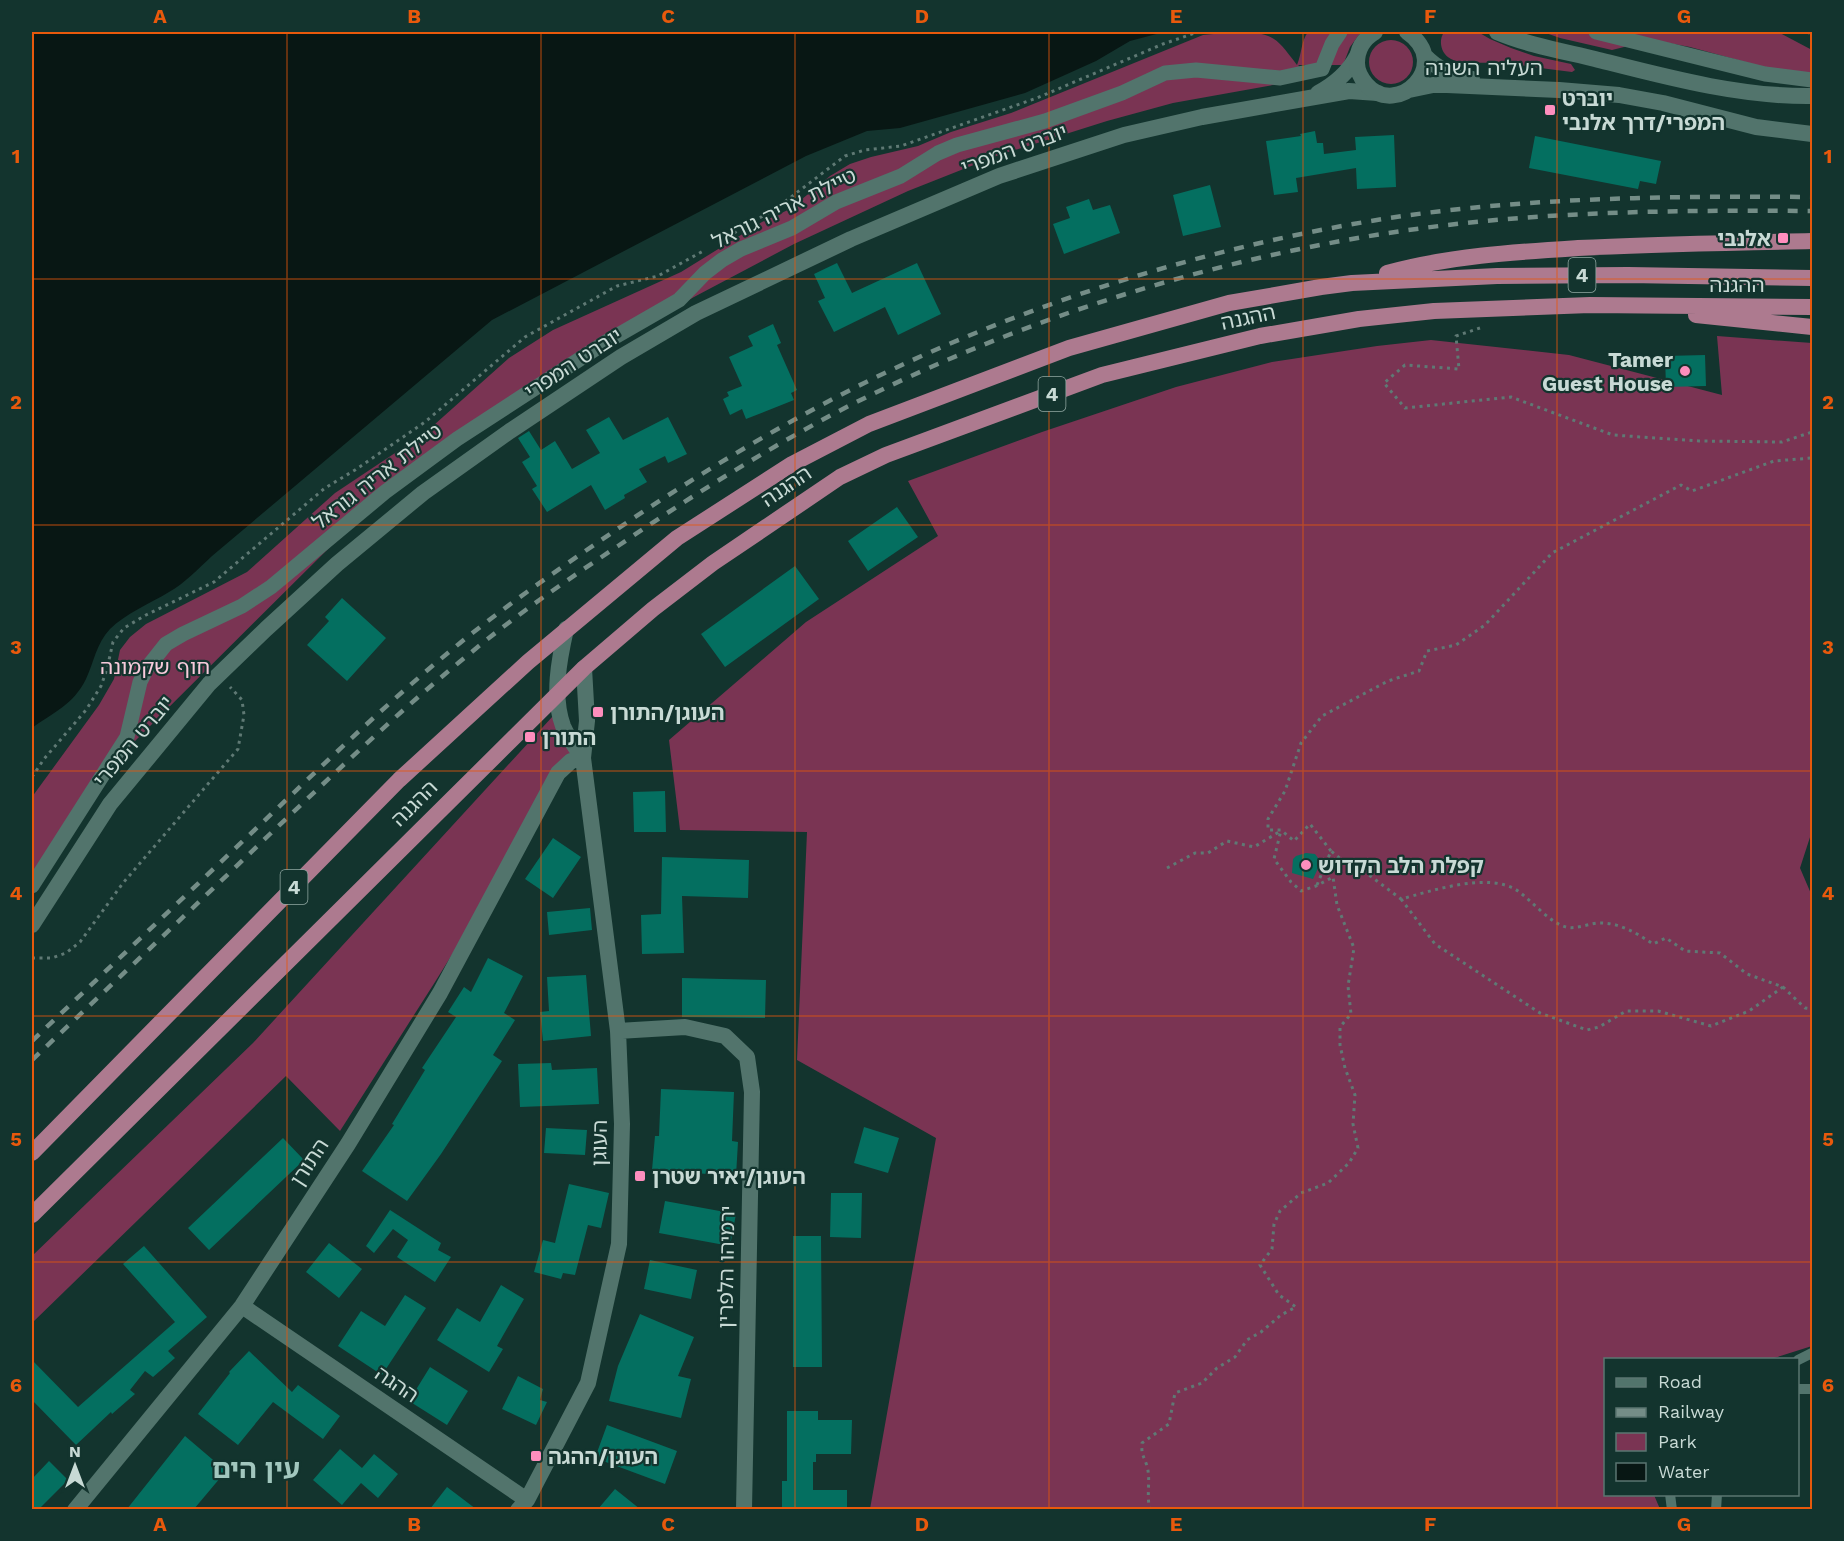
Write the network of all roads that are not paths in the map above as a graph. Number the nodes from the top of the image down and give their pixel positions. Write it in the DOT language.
graph roads {
  1 [pos="1341,32"];
  2 [pos="1375,32"];
  3 [pos="1407,32"];
  4 [pos="1497,32"];
  5 [pos="1519,32"];
  6 [pos="1596,32"];
  7 [pos="1425,45"];
  8 [pos="1559,50"];
  9 [pos="1357,56"];
  10 [pos="1812,80"];
  11 [pos="1409,90"];
  12 [pos="1559,90"];
  13 [pos="1378,93"];
  14 [pos="1812,96"];
  15 [pos="1310,97"];
  16 [pos="1812,134"];
  17 [pos="1812,241"];
  18 [pos="1812,278"];
  19 [pos="1352,283"];
  20 [pos="1590,305"];
  21 [pos="1812,307"];
  22 [pos="1812,327"];
  23 [pos="566,629"];
  24 [pos="584,668"];
  25 [pos="558,692"];
  26 [pos="583,758"];
  27 [pos="32,886"];
  28 [pos="32,925"];
  29 [pos="618,1031"];
  30 [pos="32,1153"];
  31 [pos="32,1215"];
  32 [pos="242,1306"];
  33 [pos="522,1505"];
  34 [pos="75,1509"];
  35 [pos="744,1509"];
  1 -- 27 [label="street, טיילת אריה גוראל"];
  2 -- 9 [label="street, יוברט המפרי"];
  3 -- 7 [label="street, העליה השניה"];
  4 -- 8 [label="street"];
  5 -- 8 [label="street"];
  6 -- 10 [label="street"];
  7 -- 11 [label="street"];
  7 -- 12 [label="street, העליה השניה"];
  8 -- 14 [label="street"];
  9 -- 13 [label="street"];
  9 -- 15 [label="street, יוברט המפרי"];
  11 -- 12 [label="street, העליה השניה"];
  11 -- 13 [label="street, העליה השניה"];
  12 -- 16 [label="street, העליה השניה"];
  13 -- 15 [label="street, יוברט המפרי"];
  15 -- 28 [label="street, יוברט המפרי"];
  17 -- 19 [label="highway"];
  18 -- 19 [label="highway, ההגנה / 4"];
  19 -- 23 [label="highway, ההגנה / 4"];
  20 -- 21 [label="highway, ההגנה / 4"];
  20 -- 22 [label="highway"];
  20 -- 24 [label="highway, ההגנה / 4"];
  23 -- 25 [label="street, העוגן"];
  23 -- 30 [label="highway, ההגנה / 4"];
  24 -- 25 [label="highway, ההגנה / 4"];
  24 -- 26 [label="street, העוגן"];
  25 -- 26 [label="street, העוגן"];
  25 -- 31 [label="highway, ההגנה / 4"];
  26 -- 29 [label="street, העוגן"];
  26 -- 32 [label="street, התורן"];
  29 -- 33 [label="street, העוגן"];
  29 -- 35 [label="street, ירמיהו הלפרין"];
  32 -- 33 [label="street, ההגה"];
  32 -- 34 [label="street, התורן"];
}
